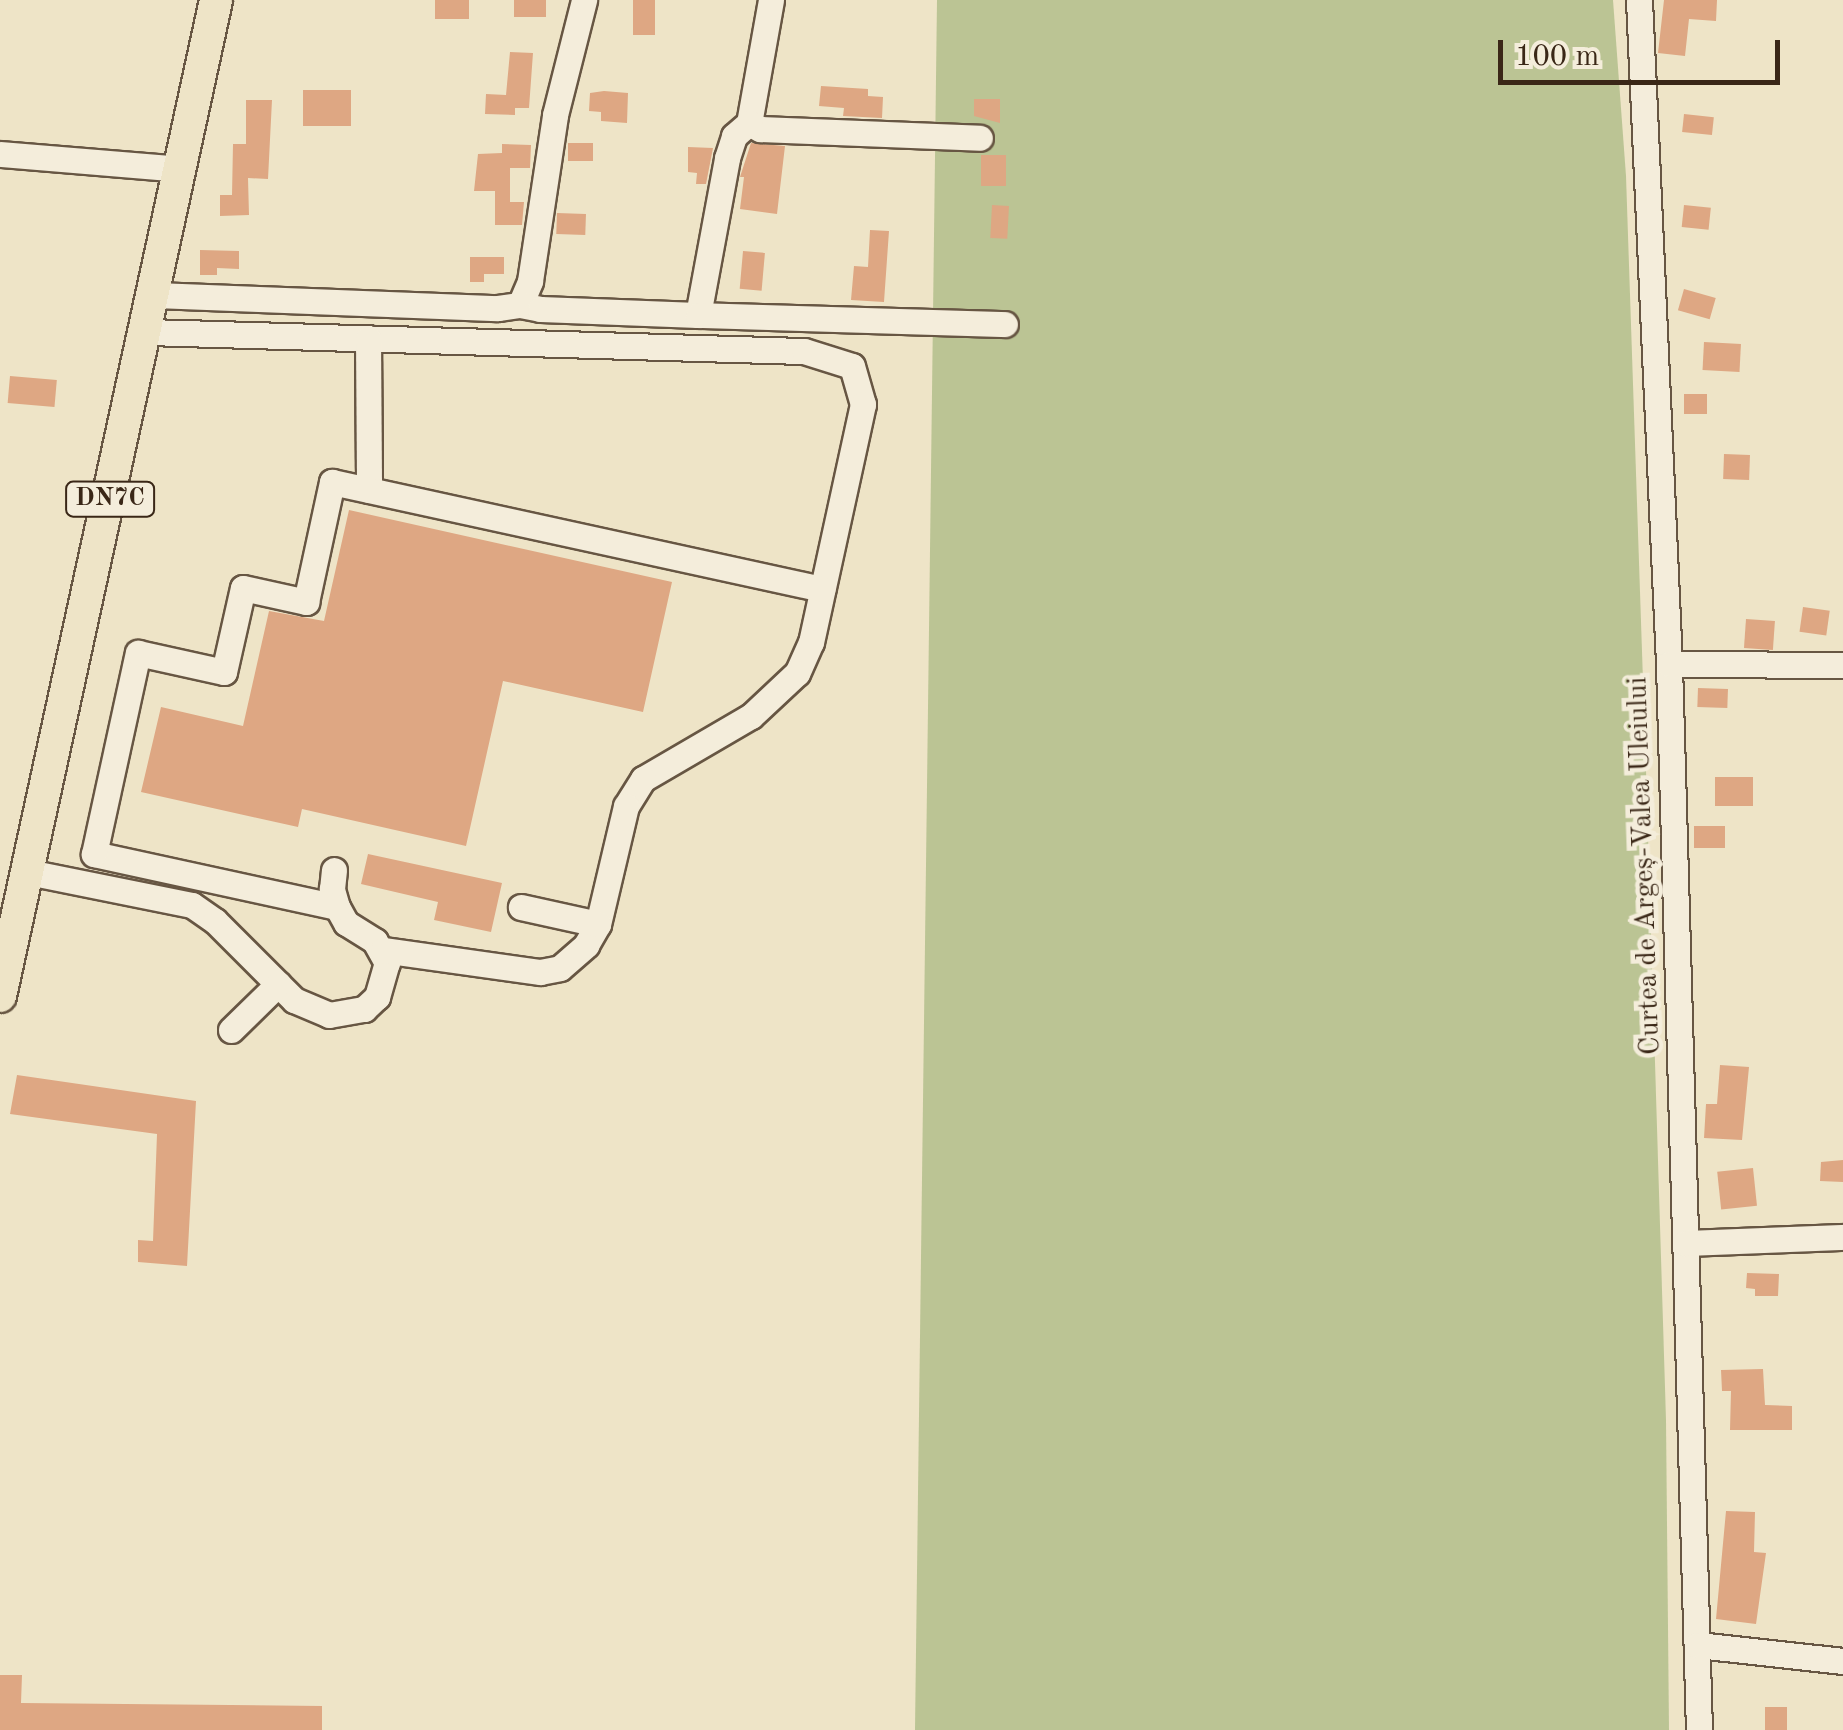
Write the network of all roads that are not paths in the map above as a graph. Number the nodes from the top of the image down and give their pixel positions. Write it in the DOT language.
graph roads {
  1 [pos="216,0"];
  2 [pos="584,0"];
  3 [pos="771,0"];
  4 [pos="1639,0"];
  5 [pos="750,123"];
  6 [pos="980,138"];
  7 [pos="0,154"];
  8 [pos="181,170"];
  9 [pos="155,295"];
  10 [pos="520,305"];
  11 [pos="698,315"];
  12 [pos="1005,324"];
  13 [pos="147,332"];
  14 [pos="368,338"];
  15 [pos="368,490"];
  16 [pos="822,590"];
  17 [pos="1670,664"];
  18 [pos="1843,666"];
  19 [pos="334,870"];
  20 [pos="28,872"];
  21 [pos="337,907"];
  22 [pos="521,907"];
  23 [pos="598,924"];
  24 [pos="382,950"];
  25 [pos="278,984"];
  26 [pos="0,996"];
  27 [pos="231,1030"];
  28 [pos="1843,1237"];
  29 [pos="1686,1243"];
  30 [pos="1698,1644"];
  31 [pos="1843,1661"];
  32 [pos="1699,1730"];
  1 -- 8 [label="main road, DN7C"];
  2 -- 10 [label="street"];
  3 -- 5 [label="street"];
  4 -- 17 [label="street, Curtea de Argeș-Valea Uleiului"];
  5 -- 6 [label="street"];
  5 -- 11 [label="street"];
  7 -- 8 [label="street"];
  8 -- 9 [label="main road, DN7C"];
  9 -- 10 [label="street"];
  9 -- 13 [label="main road, DN7C"];
  10 -- 11 [label="street"];
  11 -- 12 [label="street"];
  13 -- 14 [label="street"];
  13 -- 20 [label="main road, DN7C"];
  14 -- 15 [label="street"];
  14 -- 16 [label="street"];
  15 -- 16 [label="street"];
  15 -- 21 [label="street"];
  16 -- 23 [label="street"];
  17 -- 18 [label="street"];
  17 -- 29 [label="street, Curtea de Argeș-Valea Uleiului"];
  19 -- 21 [label="street"];
  20 -- 25 [label="street"];
  20 -- 26 [label="main road, DN7C"];
  21 -- 24 [label="street"];
  22 -- 23 [label="street"];
  23 -- 24 [label="street"];
  24 -- 25 [label="street"];
  25 -- 27 [label="street"];
  28 -- 29 [label="street"];
  29 -- 30 [label="street, Curtea de Argeș-Valea Uleiului"];
  30 -- 31 [label="street"];
  30 -- 32 [label="street, Curtea de Argeș-Valea Uleiului"];
}
